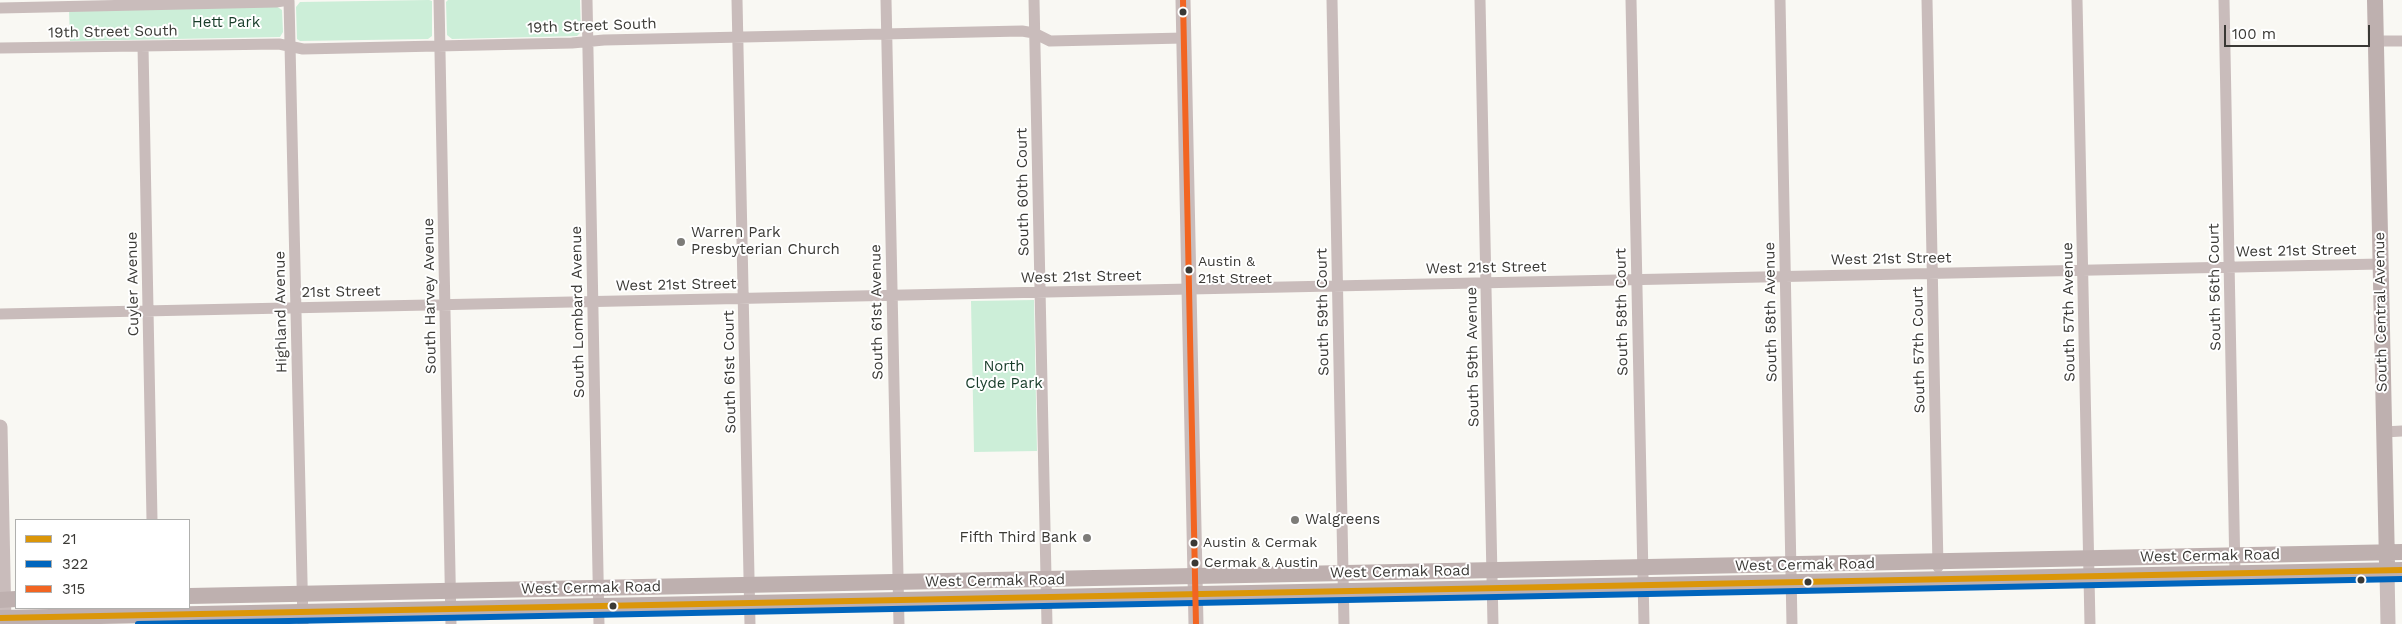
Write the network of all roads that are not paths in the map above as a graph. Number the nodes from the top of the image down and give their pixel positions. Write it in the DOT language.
graph roads {
  1 [pos="289,0"];
  2 [pos="438,0"];
  3 [pos="587,0"];
  4 [pos="737,0"];
  5 [pos="886,0"];
  6 [pos="1034,0"];
  7 [pos="1183,0"];
  8 [pos="1332,0"];
  9 [pos="1480,0"];
  10 [pos="1631,0"];
  11 [pos="1780,0"];
  12 [pos="1927,0"];
  13 [pos="2077,0"];
  14 [pos="2224,0"];
  15 [pos="2375,0"];
  16 [pos="141,3"];
  17 [pos="0,8"];
  18 [pos="1034,33"];
  19 [pos="886,34"];
  20 [pos="738,37"];
  21 [pos="1184,38"];
  22 [pos="587,41"];
  23 [pos="2376,41"];
  24 [pos="2402,41"];
  25 [pos="143,46"];
  26 [pos="440,46"];
  27 [pos="290,47"];
  28 [pos="0,48"];
  29 [pos="2380,264"];
  30 [pos="2229,267"];
  31 [pos="2083,270"];
  32 [pos="1932,274"];
  33 [pos="1785,277"];
  34 [pos="1636,280"];
  35 [pos="1486,283"];
  36 [pos="1338,286"];
  37 [pos="1189,289"];
  38 [pos="1040,292"];
  39 [pos="892,296"];
  40 [pos="744,299"];
  41 [pos="593,302"];
  42 [pos="445,305"];
  43 [pos="296,308"];
  44 [pos="148,311"];
  45 [pos="0,314"];
  46 [pos="0,427"];
  47 [pos="2402,431"];
  48 [pos="2384,432"];
  49 [pos="152,519"];
  50 [pos="2394,553"];
  51 [pos="2235,556"];
  52 [pos="2089,558"];
  53 [pos="1938,562"];
  54 [pos="1791,565"];
  55 [pos="1642,568"];
  56 [pos="2394,570"];
  57 [pos="1492,571"];
  58 [pos="1343,573"];
  59 [pos="2235,573"];
  60 [pos="1195,576"];
  61 [pos="2089,576"];
  62 [pos="1938,579"];
  63 [pos="1046,580"];
  64 [pos="1791,582"];
  65 [pos="898,583"];
  66 [pos="1643,584"];
  67 [pos="1492,587"];
  68 [pos="599,588"];
  69 [pos="1344,590"];
  70 [pos="451,591"];
  71 [pos="1195,593"];
  72 [pos="302,594"];
  73 [pos="750,594"];
  74 [pos="190,596"];
  75 [pos="1046,596"];
  76 [pos="898,599"];
  77 [pos="6,600"];
  78 [pos="599,605"];
  79 [pos="154,615"];
  80 [pos="451,616"];
  81 [pos="302,618"];
  82 [pos="2,620"];
  83 [pos="599,624"];
  84 [pos="750,624"];
  85 [pos="899,624"];
  86 [pos="1047,624"];
  87 [pos="1196,624"];
  88 [pos="1344,624"];
  89 [pos="1493,624"];
  90 [pos="1644,624"];
  91 [pos="1792,624"];
  92 [pos="2090,624"];
  93 [pos="2388,624"];
  1 -- 16 [label="street"];
  1 -- 27 [label="street, Highland Avenue"];
  2 -- 26 [label="street, South Harvey Avenue"];
  3 -- 22 [label="street, South Lombard Avenue"];
  4 -- 20 [label="street, South 61st Court"];
  5 -- 19 [label="street, South 61st Avenue"];
  6 -- 18 [label="street, South 60th Court"];
  7 -- 21 [label="street"];
  8 -- 36 [label="street, South 59th Court"];
  9 -- 35 [label="street, South 59th Avenue"];
  10 -- 34 [label="street, South 58th Court"];
  11 -- 33 [label="street, South 58th Avenue"];
  12 -- 32 [label="street, South 57th Court"];
  13 -- 31 [label="street, South 57th Avenue"];
  14 -- 30 [label="street, South 56th Court"];
  15 -- 23 [label="main road, South Central Avenue"];
  16 -- 17 [label="street"];
  18 -- 19 [label="street, 19th Street South"];
  18 -- 21 [label="street, 19th Street South"];
  18 -- 38 [label="street, South 60th Court"];
  19 -- 20 [label="street, 19th Street South"];
  19 -- 39 [label="street, South 61st Avenue"];
  20 -- 22 [label="street, 19th Street South"];
  20 -- 40 [label="street, South 61st Court"];
  21 -- 37 [label="street"];
  22 -- 26 [label="street, 19th Street South"];
  22 -- 41 [label="street, South Lombard Avenue"];
  23 -- 24 [label="street"];
  23 -- 29 [label="main road, South Central Avenue"];
  25 -- 27 [label="street, 19th Street South"];
  25 -- 28 [label="street, 19th Street South"];
  25 -- 44 [label="street, Cuyler Avenue"];
  26 -- 27 [label="street, 19th Street South"];
  26 -- 42 [label="street, South Harvey Avenue"];
  27 -- 43 [label="street, Highland Avenue"];
  29 -- 30 [label="street, West 21st Street"];
  29 -- 48 [label="main road, South Central Avenue"];
  30 -- 31 [label="street, West 21st Street"];
  30 -- 51 [label="street, South 56th Court"];
  31 -- 32 [label="street, West 21st Street"];
  31 -- 52 [label="street, South 57th Avenue"];
  32 -- 33 [label="street, West 21st Street"];
  32 -- 53 [label="street, South 57th Court"];
  33 -- 34 [label="street, West 21st Street"];
  33 -- 54 [label="street, South 58th Avenue"];
  34 -- 35 [label="street, West 21st Street"];
  34 -- 55 [label="street, South 58th Court"];
  35 -- 36 [label="street, West 21st Street"];
  35 -- 57 [label="street, South 59th Avenue"];
  36 -- 37 [label="street, West 21st Street"];
  36 -- 58 [label="street, South 59th Court"];
  37 -- 38 [label="street, West 21st Street"];
  37 -- 60 [label="street"];
  38 -- 39 [label="street, West 21st Street"];
  38 -- 63 [label="street, South 60th Court"];
  39 -- 40 [label="street, West 21st Street"];
  39 -- 65 [label="street, South 61st Avenue"];
  40 -- 41 [label="street, West 21st Street"];
  40 -- 73 [label="street, South 61st Court"];
  41 -- 42 [label="street, 21st Street"];
  41 -- 68 [label="street, South Lombard Avenue"];
  42 -- 43 [label="street, 21st Street"];
  42 -- 70 [label="street, South Harvey Avenue"];
  43 -- 44 [label="street, 21st Street"];
  43 -- 72 [label="street, Highland Avenue"];
  44 -- 45 [label="street, 21st Street"];
  44 -- 49 [label="street, Cuyler Avenue"];
  46 -- 77 [label="street"];
  47 -- 48 [label="street"];
  48 -- 50 [label="main road, South Central Avenue"];
  50 -- 51 [label="main road, West Cermak Road"];
  50 -- 56 [label="main road, South Central Avenue"];
  51 -- 52 [label="main road, West Cermak Road"];
  51 -- 59 [label="street, South 56th Court"];
  52 -- 53 [label="main road, West Cermak Road"];
  52 -- 61 [label="street, South 57th Avenue"];
  53 -- 54 [label="main road, West Cermak Road"];
  53 -- 62 [label="street, South 57th Court"];
  54 -- 55 [label="main road, West Cermak Road"];
  54 -- 64 [label="street, South 58th Avenue"];
  55 -- 57 [label="main road, West Cermak Road"];
  55 -- 66 [label="street, South 58th Court"];
  56 -- 59 [label="main road, West Cermak Road"];
  56 -- 93 [label="street, South Central Avenue"];
  57 -- 58 [label="main road, West Cermak Road"];
  57 -- 67 [label="street, South 59th Avenue"];
  58 -- 60 [label="main road, West Cermak Road"];
  58 -- 69 [label="street, South 59th Court"];
  59 -- 61 [label="main road, West Cermak Road"];
  60 -- 63 [label="main road, West Cermak Road"];
  60 -- 71 [label="street"];
  61 -- 62 [label="main road, West Cermak Road"];
  61 -- 92 [label="street, South 57th Avenue"];
  62 -- 64 [label="main road, West Cermak Road"];
  63 -- 65 [label="main road, West Cermak Road"];
  63 -- 75 [label="street, South 60th Court"];
  64 -- 66 [label="main road, West Cermak Road"];
  64 -- 91 [label="street, South 58th Avenue"];
  65 -- 73 [label="main road, West Cermak Road"];
  65 -- 76 [label="street, South 61st Avenue"];
  66 -- 67 [label="main road, West Cermak Road"];
  66 -- 90 [label="street, South 58th Court"];
  67 -- 69 [label="main road, West Cermak Road"];
  67 -- 89 [label="street, South 59th Avenue"];
  68 -- 70 [label="main road, West Cermak Road"];
  68 -- 73 [label="main road, West Cermak Road"];
  68 -- 78 [label="street, South Lombard Avenue"];
  69 -- 71 [label="main road, West Cermak Road"];
  69 -- 88 [label="street, South 59th Court"];
  70 -- 72 [label="main road, West Cermak Road"];
  70 -- 80 [label="street, South Harvey Avenue"];
  71 -- 75 [label="main road, West Cermak Road"];
  71 -- 87 [label="street"];
  72 -- 74 [label="main road, West Cermak Road"];
  72 -- 81 [label="street, Highland Avenue"];
  73 -- 76 [label="main road, West Cermak Road"];
  73 -- 78 [label="main road, West Cermak Road"];
  73 -- 84 [label="street, South 61st Court"];
  75 -- 76 [label="main road, West Cermak Road"];
  75 -- 86 [label="street, South 60th Court"];
  76 -- 85 [label="street, South 61st Avenue"];
  77 -- 82 [label="street"];
  78 -- 80 [label="main road, West Cermak Road"];
  78 -- 83 [label="street, South Lombard Avenue"];
  79 -- 81 [label="main road, West Cermak Road"];
  79 -- 82 [label="main road, West Cermak Road"];
  80 -- 81 [label="main road, West Cermak Road"];
}
